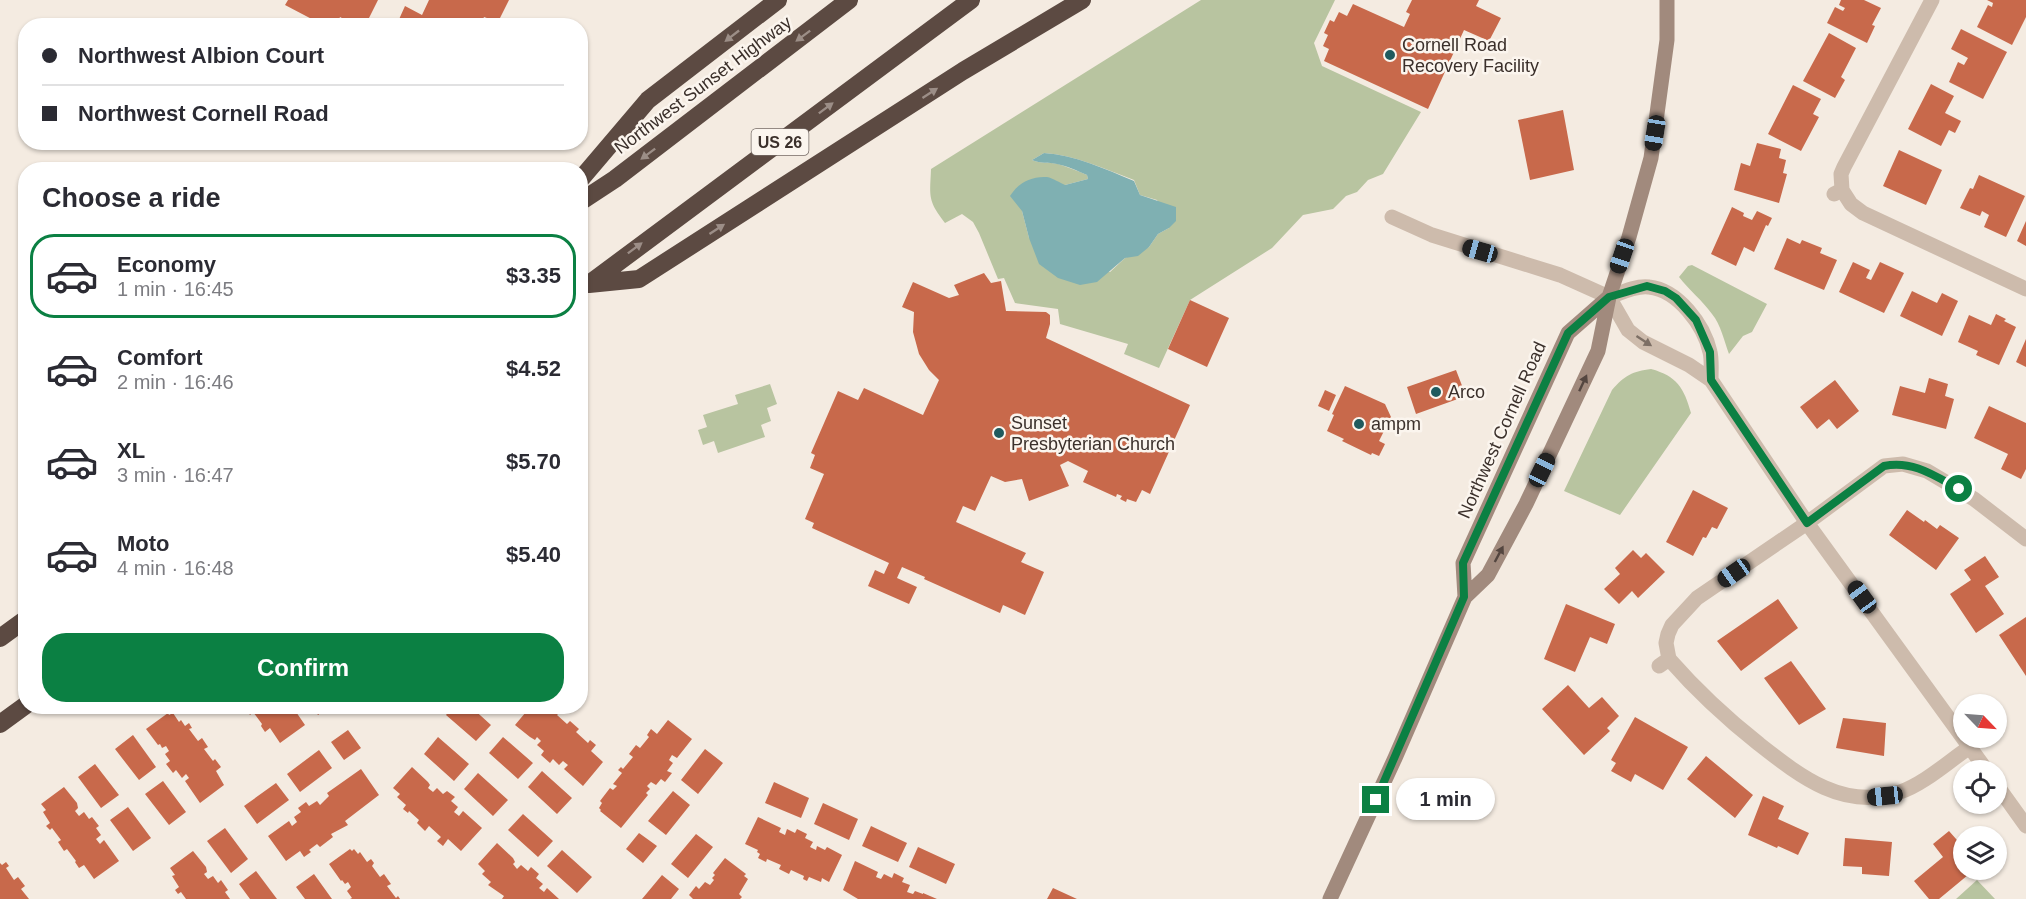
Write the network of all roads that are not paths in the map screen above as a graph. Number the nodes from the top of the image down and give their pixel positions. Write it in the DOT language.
graph roads {
  1 [pos="778,0"];
  2 [pos="849,0"];
  3 [pos="971,0"];
  4 [pos="1082,0"];
  5 [pos="1667,0"];
  6 [pos="1932,0"];
  7 [pos="588,171"];
  8 [pos="588,197"];
  9 [pos="1392,217"];
  10 [pos="588,285"];
  11 [pos="588,287"];
  12 [pos="2026,290"];
  13 [pos="1609,297"];
  14 [pos="1711,380"];
  15 [pos="1807,523"];
  16 [pos="2026,538"];
  17 [pos="1464,597"];
  18 [pos="18,625"];
  19 [pos="0,638"];
  20 [pos="18,711"];
  21 [pos="0,724"];
  22 [pos="1953,724"];
  23 [pos="1969,748"];
  24 [pos="2007,799"];
  25 [pos="2026,826"];
  26 [pos="1330,899"];
  1 -- 7 [label="highway, one-way"];
  2 -- 8 [label="highway, Northwest Sunset Highway, one-way"];
  10 -- 3 [label="highway, US 26, one-way"];
  11 -- 4 [label="highway, one-way"];
  5 -- 13 [label="main road, Northwest Cornell Road"];
  6 -- 12 [label="street"];
  9 -- 13 [label="street"];
  13 -- 14 [label="street, one-way"];
  13 -- 14 [label="street"];
  17 -- 13 [label="main road, Northwest Cornell Road, one-way"];
  13 -- 17 [label="main road, Northwest Cornell Road"];
  14 -- 15 [label="street"];
  15 -- 16 [label="street"];
  15 -- 22 [label="street"];
  15 -- 23 [label="street"];
  17 -- 26 [label="main road, Northwest Cornell Road"];
  18 -- 19 [label="highway"];
  20 -- 21 [label="highway"];
  24 -- 25 [label="street"];
}
